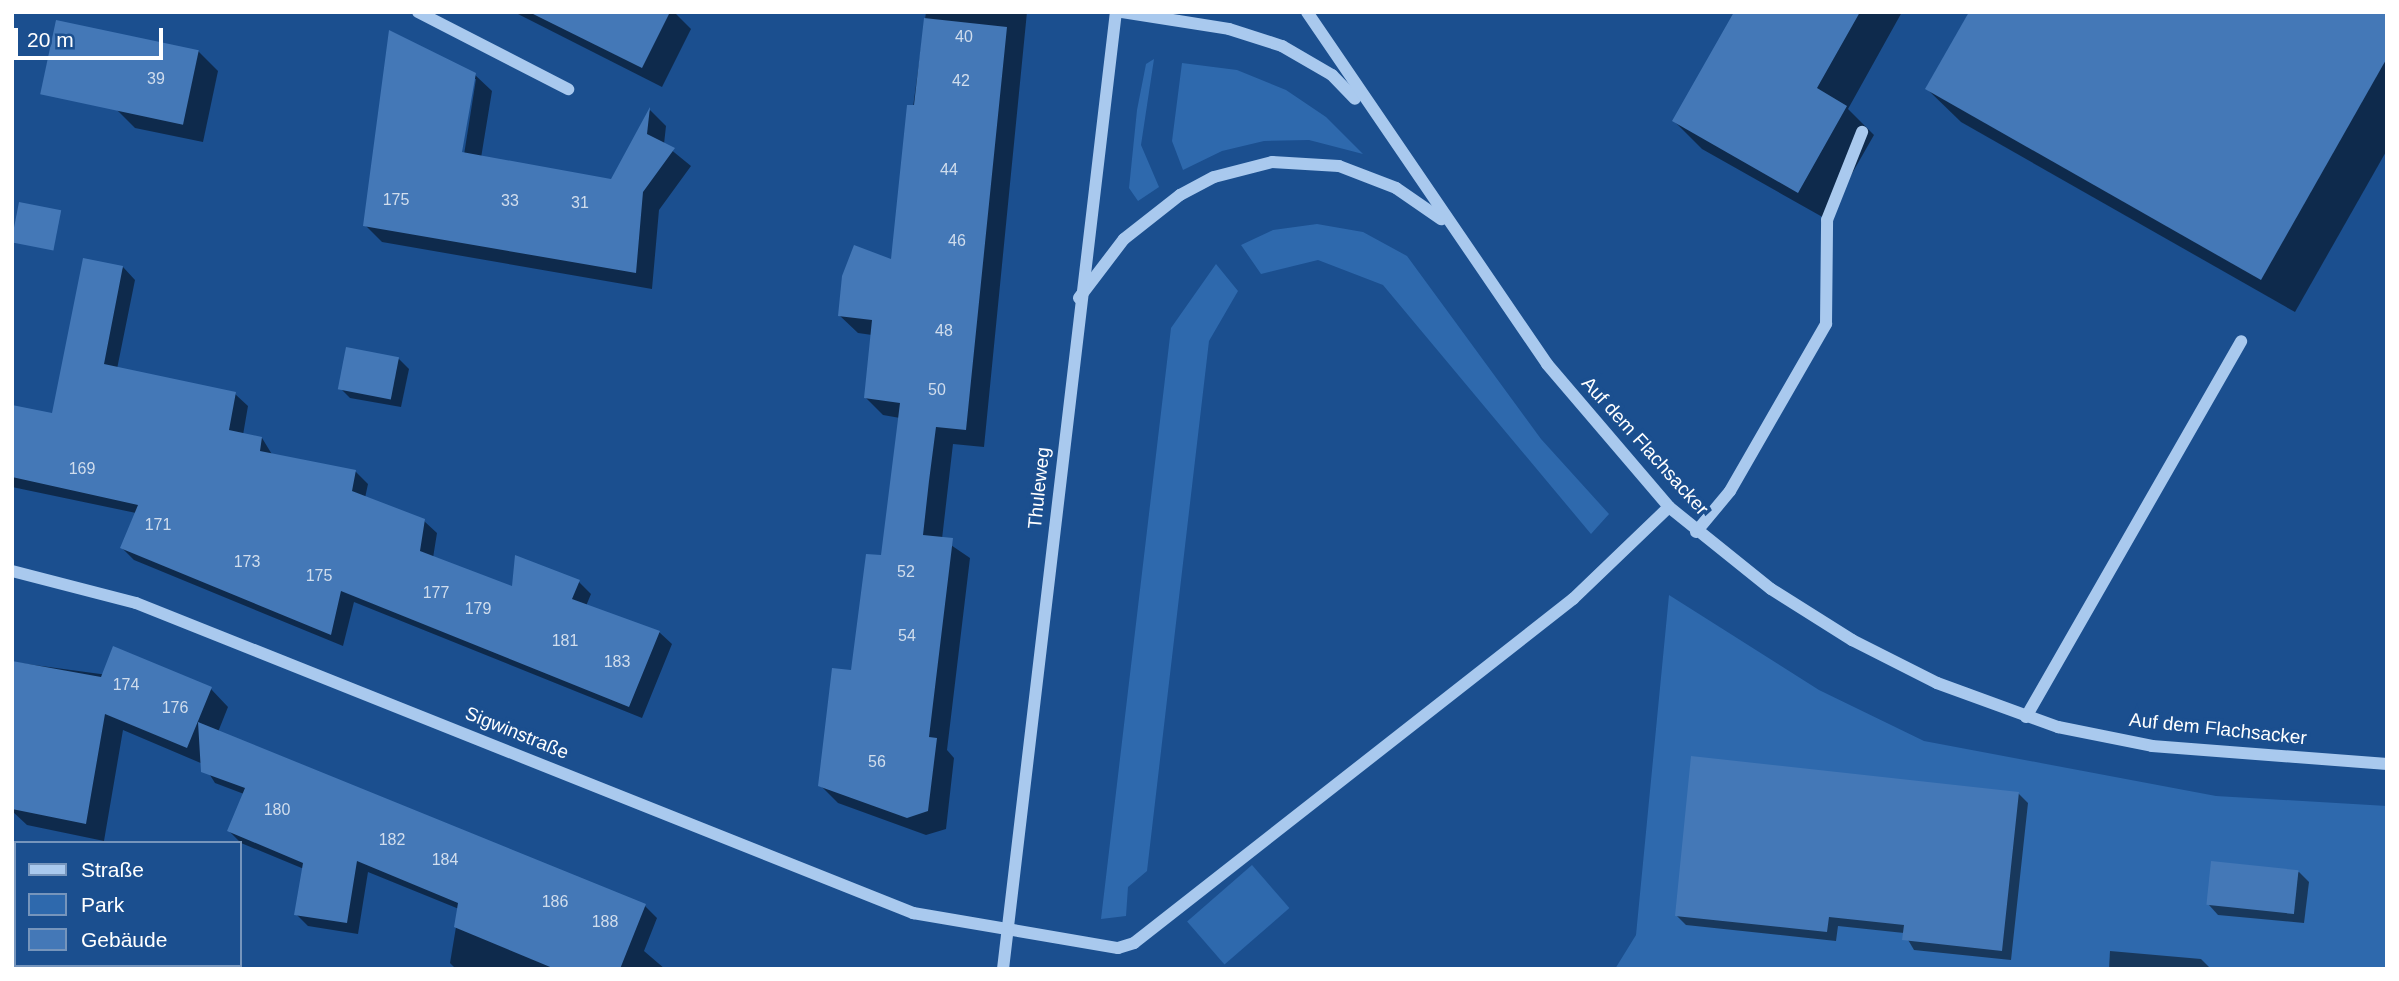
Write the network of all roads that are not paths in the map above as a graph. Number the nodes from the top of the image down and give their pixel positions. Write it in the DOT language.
graph roads {
  1 [pos="418,12"];
  2 [pos="1116,12"];
  3 [pos="1122,12"];
  4 [pos="1307,12"];
  5 [pos="568,89"];
  6 [pos="1372,116"];
  7 [pos="1862,132"];
  8 [pos="1448,224"];
  9 [pos="1079,298"];
  10 [pos="2241,341"];
  11 [pos="1669,507"];
  12 [pos="1696,532"];
  13 [pos="12,571"];
  14 [pos="2026,717"];
  15 [pos="2387,764"];
  16 [pos="1008,929"];
  17 [pos="1003,969"];
  1 -- 5 [label="street"];
  2 -- 9 [label="street, Thuleweg"];
  3 -- 6 [label="street, Auf dem Flachsacker"];
  4 -- 6 [label="street, Auf dem Flachsacker"];
  6 -- 8 [label="street, Auf dem Flachsacker"];
  7 -- 12 [label="street"];
  8 -- 9 [label="street, Auf dem Flachsacker"];
  8 -- 11 [label="street, Auf dem Flachsacker"];
  9 -- 16 [label="street, Thuleweg"];
  10 -- 14 [label="street"];
  11 -- 12 [label="street, Auf dem Flachsacker"];
  11 -- 16 [label="street, Sigwinstraße"];
  12 -- 14 [label="street, Auf dem Flachsacker"];
  13 -- 16 [label="street, Sigwinstraße"];
  14 -- 15 [label="street, Auf dem Flachsacker"];
  16 -- 17 [label="street, Thuleweg"];
}
